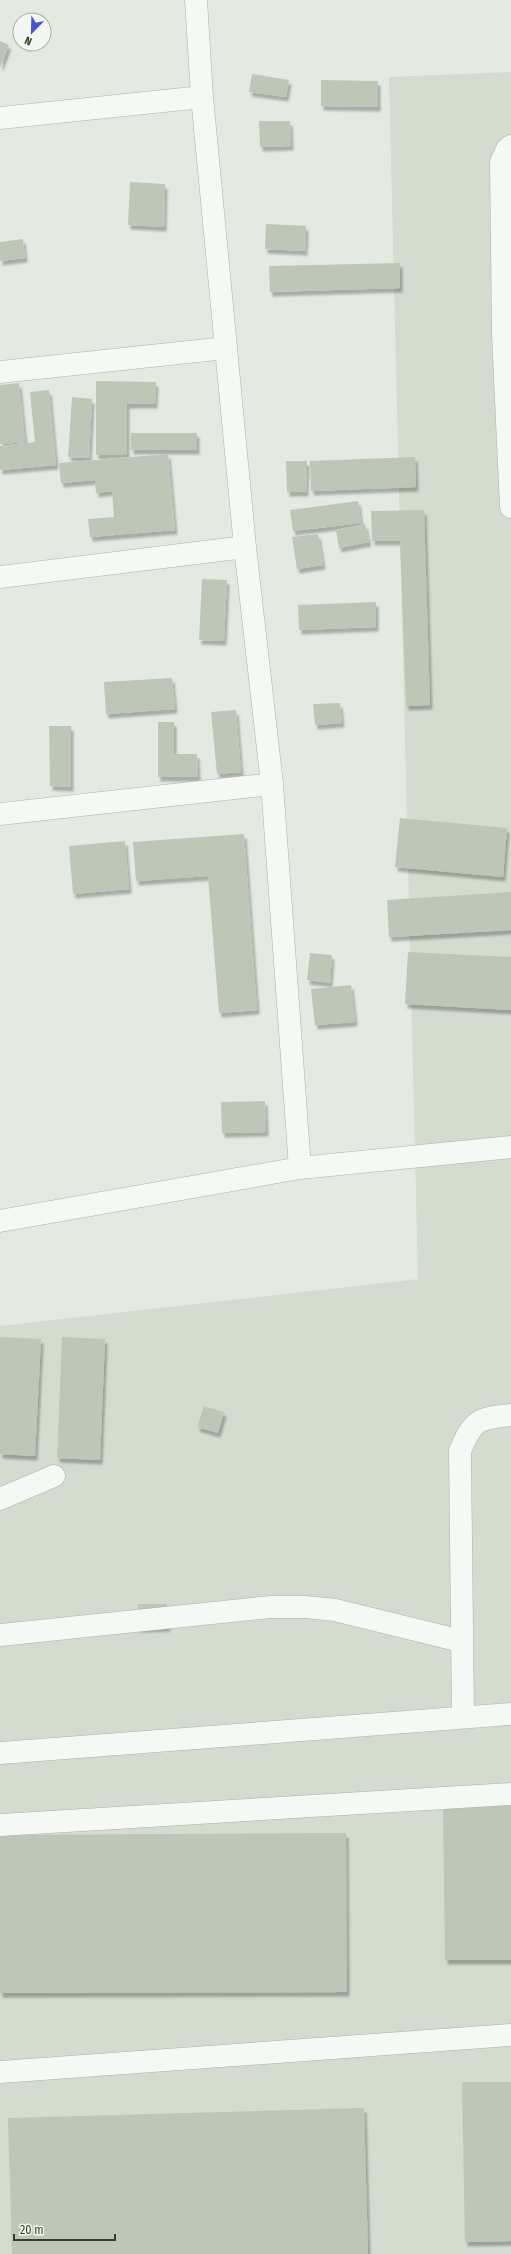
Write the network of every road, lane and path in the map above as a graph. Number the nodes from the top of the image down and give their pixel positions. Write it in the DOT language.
graph roads {
  1 [pos="196,0"];
  2 [pos="202,96"];
  3 [pos="0,118"];
  4 [pos="511,146"];
  5 [pos="507,335"];
  6 [pos="226,348"];
  7 [pos="0,372"];
  8 [pos="511,507"];
  9 [pos="245,547"];
  10 [pos="0,577"];
  11 [pos="272,784"];
  12 [pos="0,814"];
  13 [pos="511,1146"];
  14 [pos="300,1168"];
  15 [pos="0,1222"];
  16 [pos="511,1415"];
  17 [pos="54,1476"];
  18 [pos="0,1499"];
  19 [pos="0,1635"];
  20 [pos="461,1641"];
  21 [pos="511,1714"];
  22 [pos="463,1717"];
  23 [pos="0,1753"];
  24 [pos="511,1794"];
  25 [pos="0,1825"];
  26 [pos="511,2035"];
  27 [pos="0,2072"];
  1 -- 2 [label="street"];
  2 -- 3 [label="street"];
  2 -- 6 [label="street"];
  4 -- 5 [label="street"];
  5 -- 8 [label="street"];
  6 -- 7 [label="street"];
  6 -- 9 [label="street"];
  9 -- 10 [label="street"];
  9 -- 11 [label="street"];
  11 -- 12 [label="street"];
  11 -- 14 [label="street"];
  13 -- 14 [label="street"];
  14 -- 15 [label="street"];
  16 -- 20 [label="street"];
  17 -- 18 [label="street"];
  19 -- 20 [label="street"];
  20 -- 22 [label="street"];
  21 -- 22 [label="street"];
  22 -- 23 [label="street"];
  24 -- 25 [label="street"];
  26 -- 27 [label="street"];
}
